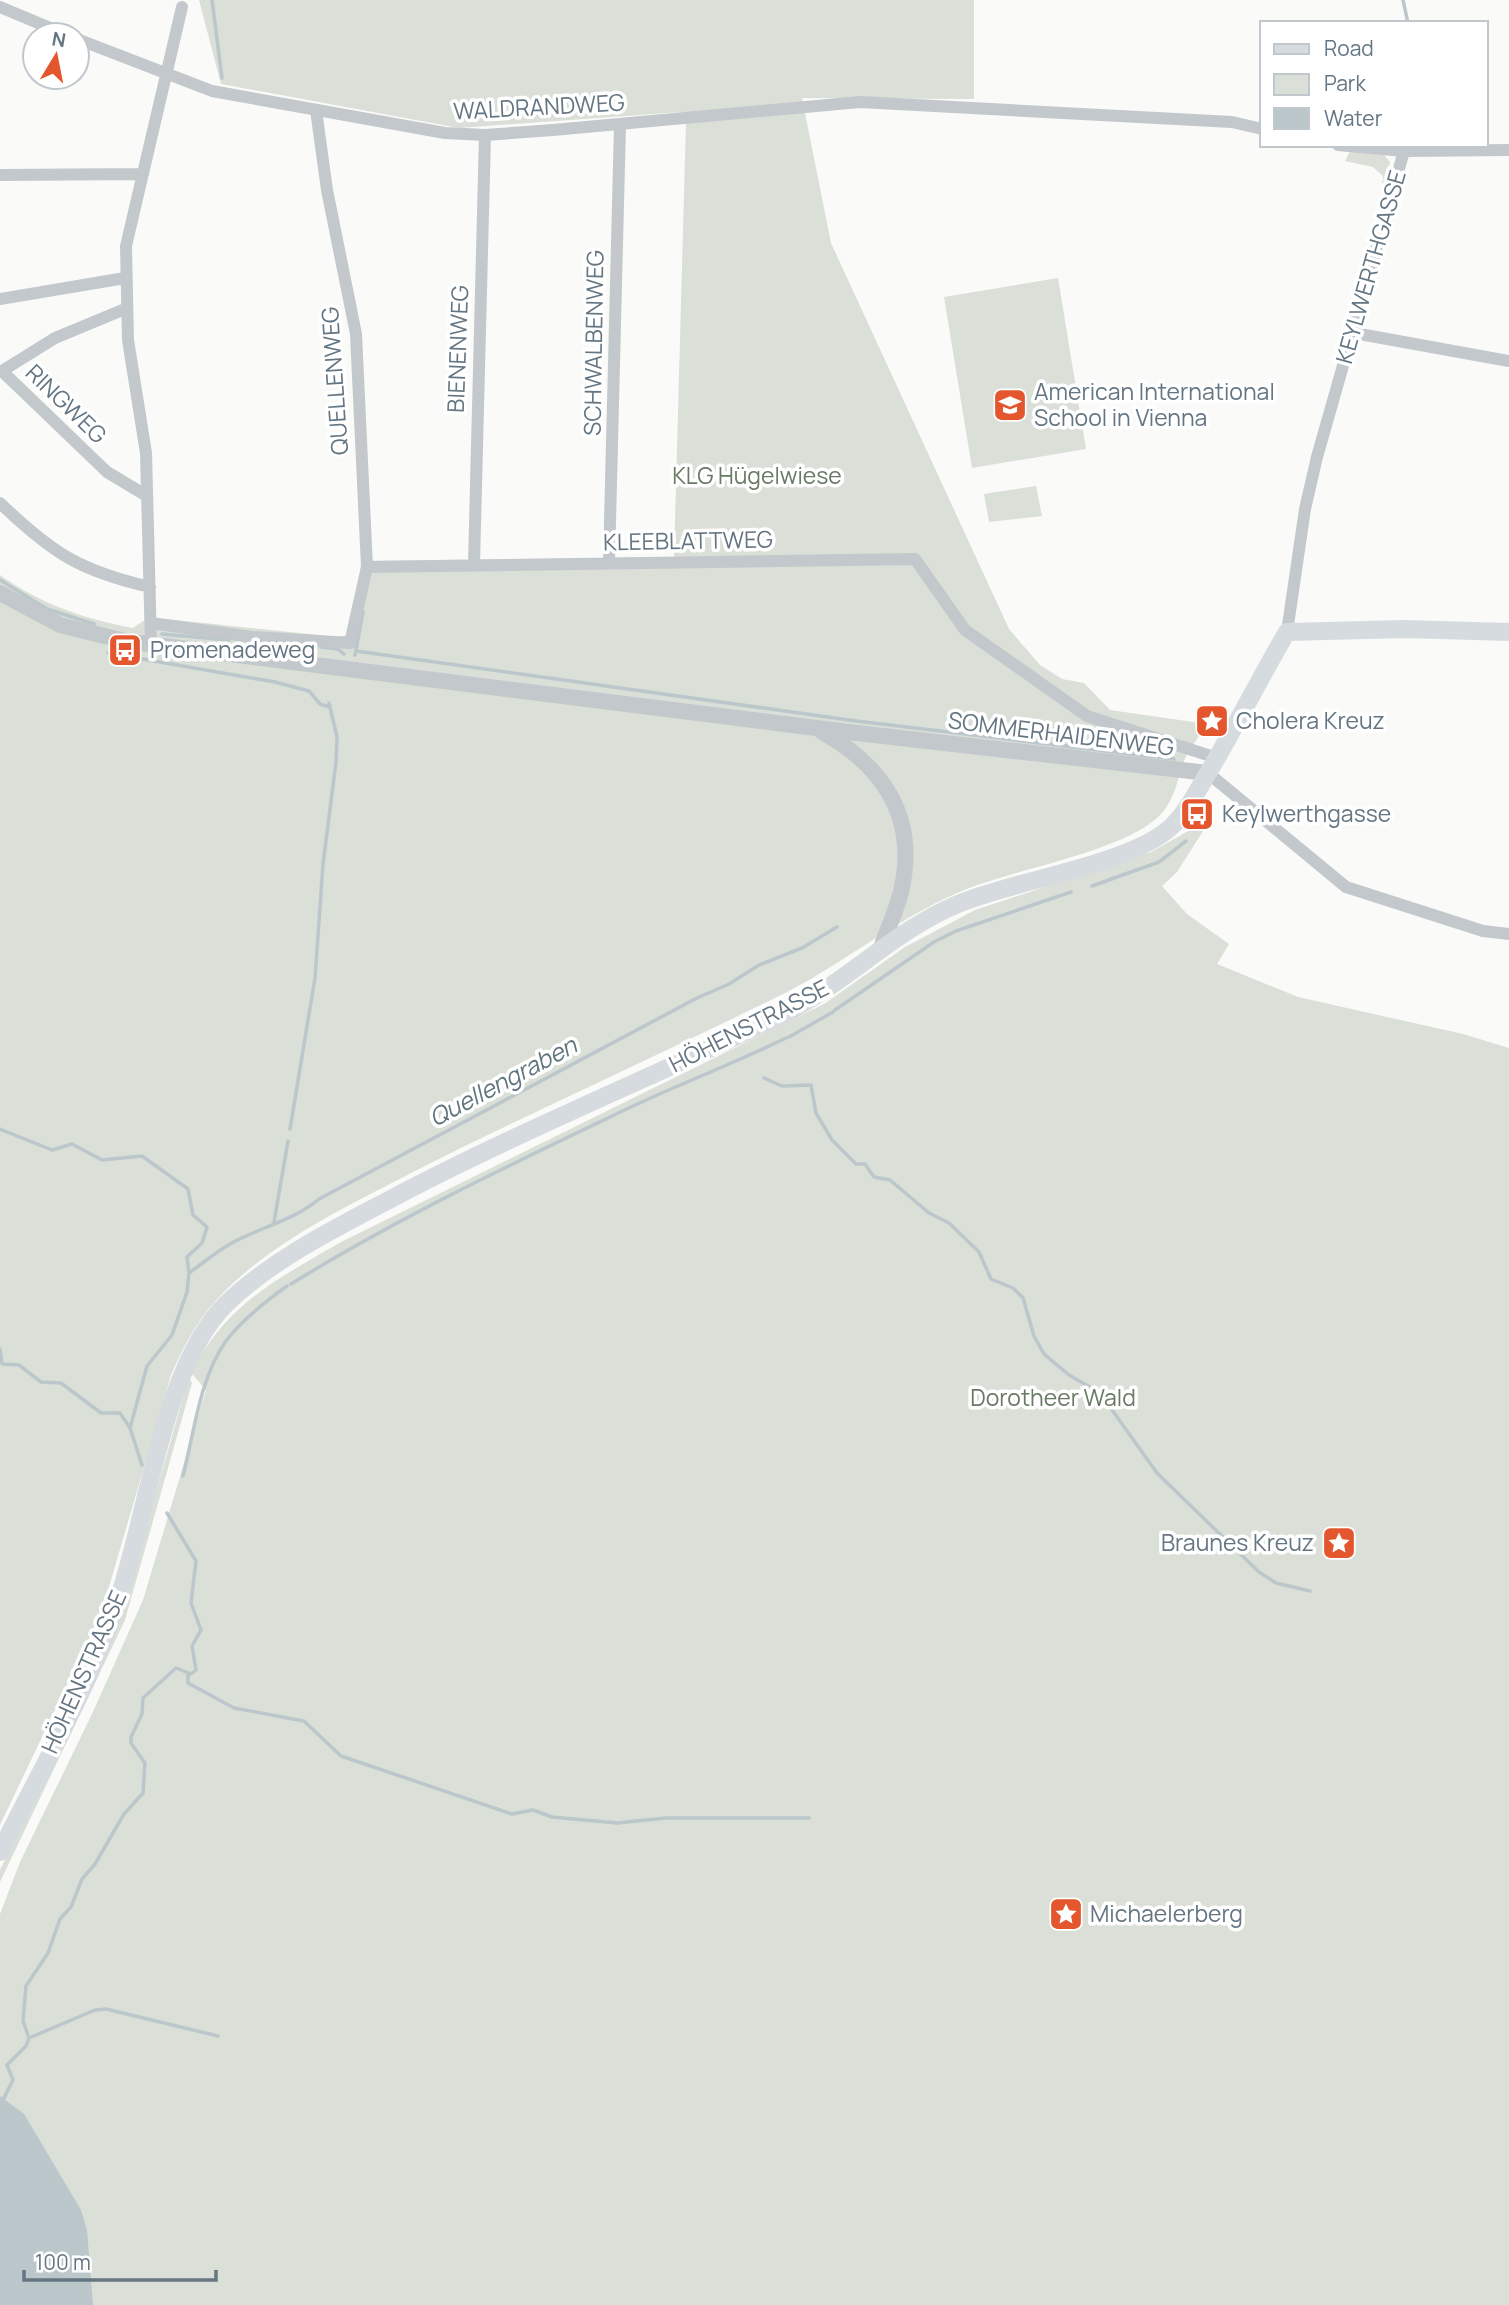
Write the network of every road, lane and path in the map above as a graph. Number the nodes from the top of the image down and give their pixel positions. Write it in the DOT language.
graph roads {
  1 [pos="182,7"];
  2 [pos="0,8"];
  3 [pos="32,21"];
  4 [pos="91,45"];
  5 [pos="165,76"];
  6 [pos="316,110"];
  7 [pos="620,125"];
  8 [pos="1260,129"];
  9 [pos="485,135"];
  10 [pos="1360,147"];
  11 [pos="1509,150"];
  12 [pos="1404,151"];
  13 [pos="142,174"];
  14 [pos="0,175"];
  15 [pos="125,278"];
  16 [pos="0,299"];
  17 [pos="125,309"];
  18 [pos="1354,332"];
  19 [pos="1509,361"];
  20 [pos="147,495"];
  21 [pos="0,503"];
  22 [pos="609,562"];
  23 [pos="474,564"];
  24 [pos="367,567"];
  25 [pos="150,587"];
  26 [pos="0,593"];
  27 [pos="152,623"];
  28 [pos="1287,632"];
  29 [pos="1509,632"];
  30 [pos="151,645"];
  31 [pos="813,727"];
  32 [pos="1212,765"];
  33 [pos="1507,929"];
  34 [pos="881,948"];
  35 [pos="0,1852"];
  1 -- 5 [label="street"];
  2 -- 3 [label="street"];
  4 -- 5 [label="street, WALDRANDWEG"];
  5 -- 6 [label="street, WALDRANDWEG"];
  5 -- 13 [label="street"];
  6 -- 9 [label="street, WALDRANDWEG"];
  6 -- 24 [label="street, QUELLENWEG"];
  7 -- 8 [label="street, WALDRANDWEG"];
  7 -- 9 [label="street, WALDRANDWEG"];
  7 -- 22 [label="street, SCHWALBENWEG"];
  9 -- 23 [label="street, BIENENWEG"];
  10 -- 12 [label="street"];
  11 -- 12 [label="street"];
  12 -- 18 [label="street, KEYLWERTHGASSE"];
  13 -- 14 [label="street"];
  13 -- 15 [label="street"];
  15 -- 16 [label="street"];
  15 -- 17 [label="street"];
  17 -- 20 [label="street"];
  17 -- 20 [label="street, RINGWEG"];
  18 -- 19 [label="street"];
  18 -- 28 [label="street, KEYLWERTHGASSE"];
  20 -- 25 [label="street"];
  21 -- 25 [label="street"];
  22 -- 23 [label="street, KLEEBLATTWEG"];
  22 -- 32 [label="street, KLEEBLATTWEG"];
  23 -- 24 [label="street, KLEEBLATTWEG"];
  24 -- 27 [label="street"];
  25 -- 27 [label="street"];
  26 -- 30 [label="street"];
  27 -- 30 [label="street"];
  28 -- 29 [label="main road"];
  28 -- 32 [label="main road, KEYLWERTHGASSE"];
  30 -- 31 [label="street"];
  31 -- 32 [label="street, SOMMERHAIDENWEG"];
  31 -- 34 [label="street"];
  32 -- 33 [label="street"];
  32 -- 34 [label="main road, KEYLWERTHGASSE"];
  34 -- 35 [label="main road, HÖHENSTRASSE"];
}
